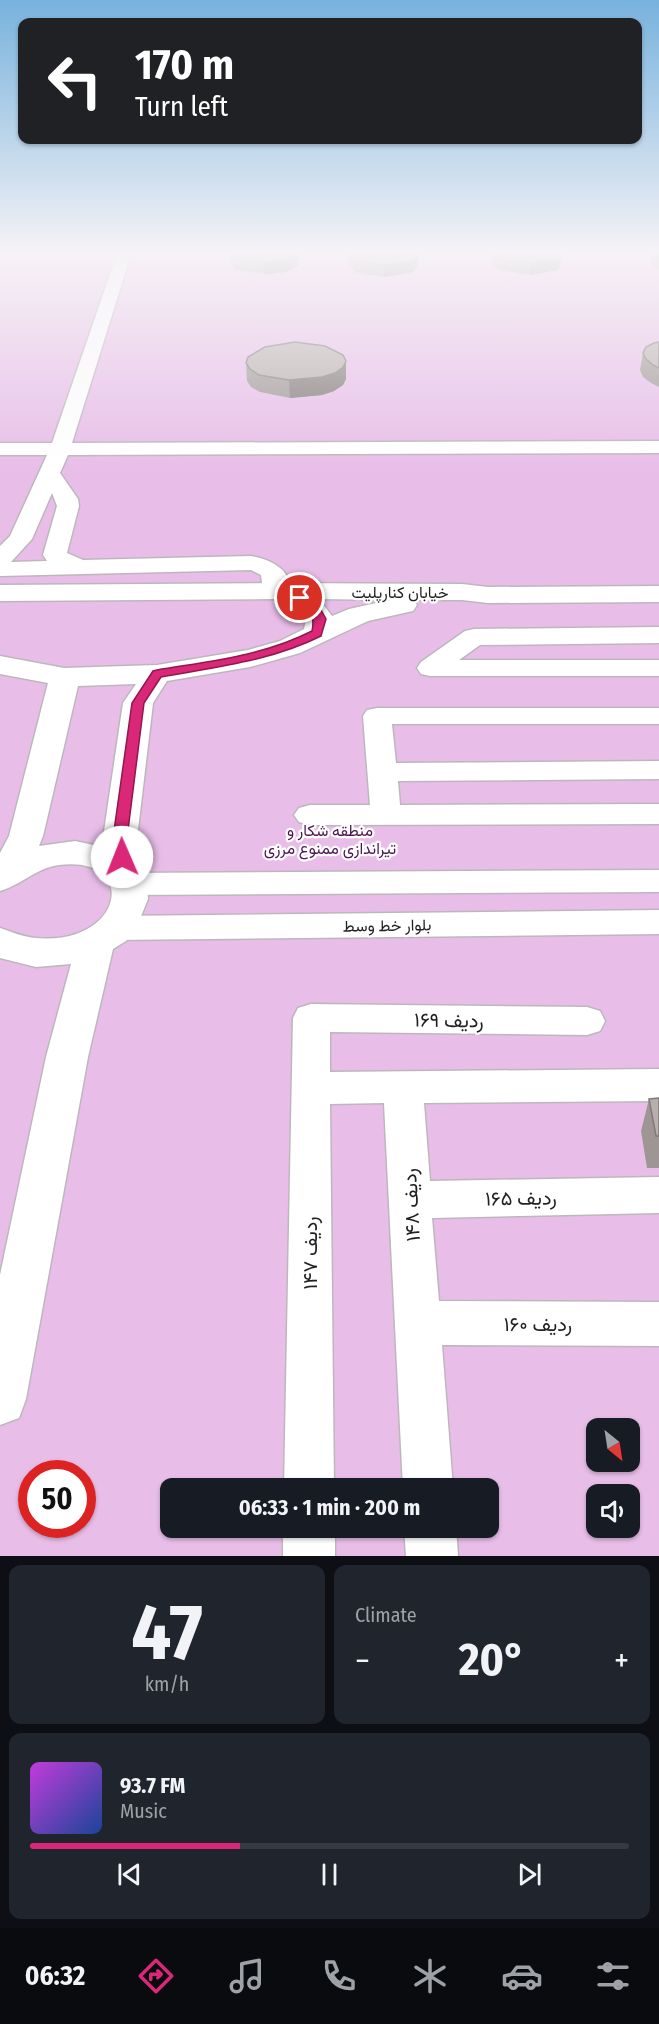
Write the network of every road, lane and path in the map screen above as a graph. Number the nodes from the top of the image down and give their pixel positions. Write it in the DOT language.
graph roads {
  1 [pos="101,324"];
  2 [pos="659,447"];
  3 [pos="0,449"];
  4 [pos="60,449"];
  5 [pos="50,473"];
  6 [pos="0,559"];
  7 [pos="78,566"];
  8 [pos="27,567"];
  9 [pos="0,569"];
  10 [pos="275,591"];
  11 [pos="0,593"];
  12 [pos="659,594"];
  13 [pos="488,595"];
  14 [pos="317,633"];
  15 [pos="659,635"];
  16 [pos="0,665"];
  17 [pos="659,668"];
  18 [pos="157,674"];
  19 [pos="64,677"];
  20 [pos="659,716"];
  21 [pos="659,770"];
  22 [pos="383,772"];
  23 [pos="659,814"];
  24 [pos="310,815"];
  25 [pos="386,815"];
  26 [pos="4,876"];
  27 [pos="126,880"];
  28 [pos="659,881"];
  29 [pos="659,922"];
  30 [pos="105,935"];
  31 [pos="0,944"];
  32 [pos="311,1018"];
  33 [pos="587,1022"];
  34 [pos="659,1085"];
  35 [pos="404,1087"];
  36 [pos="311,1088"];
  37 [pos="645,1195"];
  38 [pos="410,1200"];
  39 [pos="418,1323"];
  40 [pos="659,1324"];
  41 [pos="0,1399"];
  42 [pos="309,1478"];
  43 [pos="427,1478"];
  44 [pos="309,1538"];
  45 [pos="431,1538"];
  46 [pos="309,1556"];
  47 [pos="432,1556"];
  1 -- 4 [label="street"];
  2 -- 4 [label="street"];
  3 -- 4 [label="street"];
  4 -- 5 [label="street"];
  5 -- 6 [label="street"];
  5 -- 7 [label="street"];
  5 -- 8 [label="street"];
  7 -- 8 [label="street"];
  7 -- 10 [label="street"];
  8 -- 9 [label="street"];
  10 -- 11 [label="main road, خیابان کنارپلیت"];
  10 -- 13 [label="main road, خیابان کنارپلیت"];
  10 -- 14 [label="main road"];
  12 -- 13 [label="main road, خیابان کنارپلیت"];
  13 -- 14 [label="main road, خیابان کنارپلیت"];
  14 -- 18 [label="main road, خیابان کنارپلیت"];
  15 -- 17 [label="street"];
  16 -- 19 [label="main road, خیابان کنارپلیت"];
  18 -- 19 [label="main road, خیابان کنارپلیت"];
  18 -- 27 [label="main road"];
  19 -- 26 [label="main road"];
  20 -- 22 [label="street"];
  21 -- 22 [label="street"];
  22 -- 25 [label="street"];
  23 -- 25 [label="street"];
  24 -- 25 [label="street"];
  26 -- 27 [label="main road"];
  27 -- 28 [label="street"];
  27 -- 30 [label="main road"];
  29 -- 30 [label="street, بلوار خط وسط"];
  30 -- 31 [label="main road"];
  30 -- 41 [label="main road"];
  32 -- 33 [label="street, ردیف ۱۶۹"];
  32 -- 36 [label="street, ردیف ۱۴۷"];
  34 -- 35 [label="street"];
  35 -- 36 [label="street"];
  35 -- 38 [label="street, ردیف ۱۴۸"];
  36 -- 42 [label="street, ردیف ۱۴۷"];
  37 -- 38 [label="street, ردیف ۱۶۵"];
  38 -- 39 [label="street, ردیف ۱۴۸"];
  39 -- 40 [label="street, ردیف ۱۶۰"];
  39 -- 43 [label="street, ردیف ۱۴۸"];
  44 -- 46 [label="street"];
  45 -- 47 [label="street"];
}
